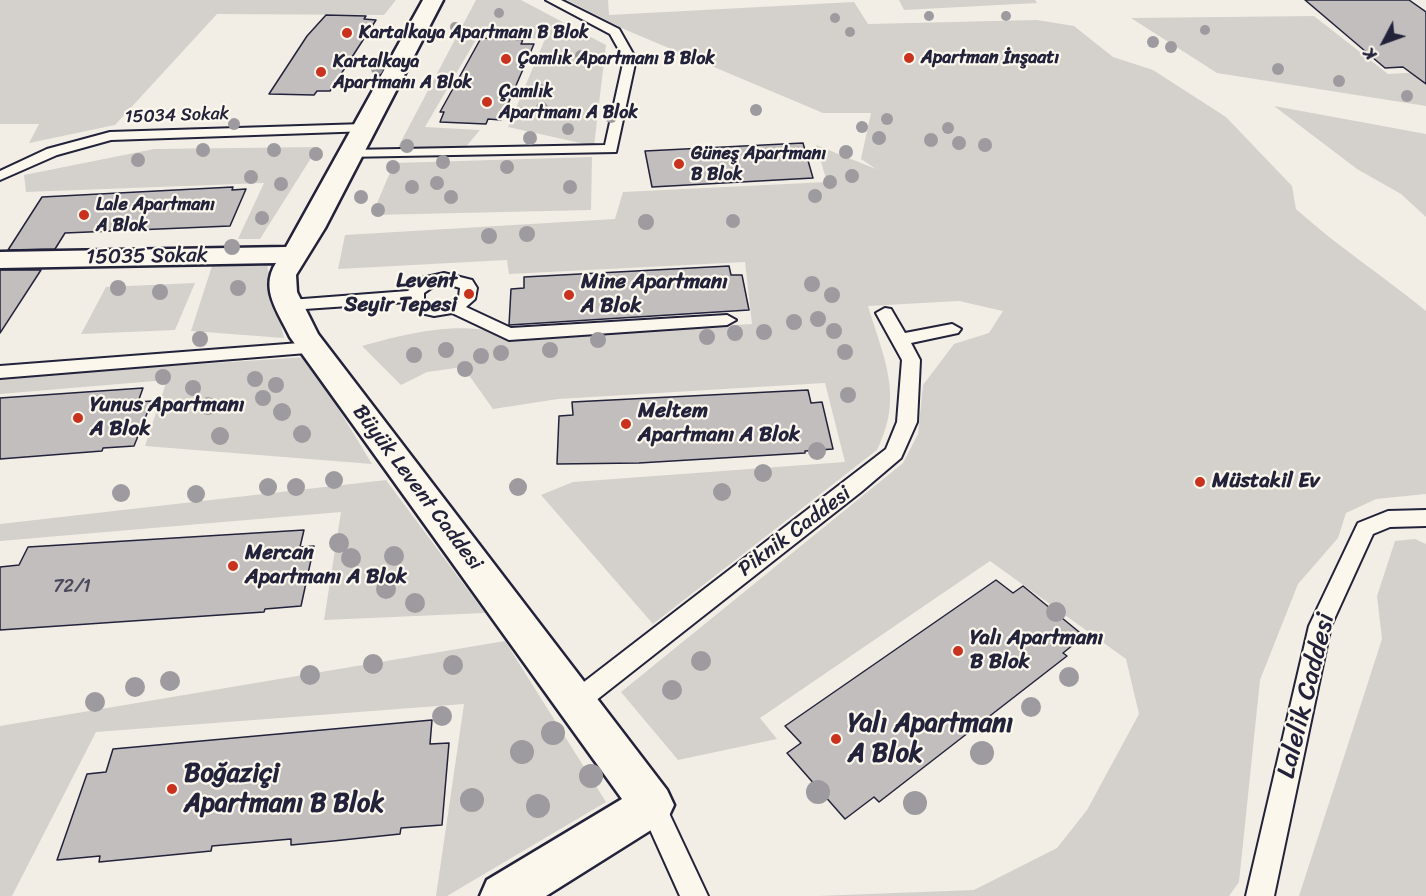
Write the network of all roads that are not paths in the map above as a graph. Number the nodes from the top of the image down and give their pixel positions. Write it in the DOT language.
graph roads {
  1 [pos="434,0"];
  2 [pos="552,0"];
  3 [pos="364,128"];
  4 [pos="350,154"];
  5 [pos="0,176"];
  6 [pos="295,255"];
  7 [pos="0,260"];
  8 [pos="414,296"];
  9 [pos="290,305"];
  10 [pos="454,308"];
  11 [pos="885,313"];
  12 [pos="728,320"];
  13 [pos="952,329"];
  14 [pos="900,340"];
  15 [pos="313,348"];
  16 [pos="0,372"];
  17 [pos="1426,518"];
  18 [pos="576,702"];
  19 [pos="652,805"];
  20 [pos="503,896"];
  21 [pos="694,896"];
  22 [pos="1260,896"];
  1 -- 3 [label="street, Büyük Levent Caddesi"];
  2 -- 4 [label="lane"];
  3 -- 4 [label="street, Büyük Levent Caddesi"];
  3 -- 5 [label="lane, 15034 Sokak"];
  4 -- 6 [label="street, Büyük Levent Caddesi"];
  6 -- 7 [label="street, 15035 Sokak"];
  6 -- 9 [label="street, Büyük Levent Caddesi"];
  8 -- 9 [label="lane"];
  8 -- 10 [label="lane"];
  8 -- 10 [label="lane"];
  9 -- 15 [label="street, Büyük Levent Caddesi"];
  10 -- 12 [label="lane"];
  11 -- 14 [label="lane, Piknik Caddesi"];
  13 -- 14 [label="lane"];
  14 -- 18 [label="lane, Piknik Caddesi"];
  15 -- 16 [label="lane"];
  15 -- 18 [label="street, Büyük Levent Caddesi"];
  17 -- 22 [label="lane, Lalelik Caddesi"];
  18 -- 19 [label="street, Büyük Levent Caddesi"];
  19 -- 20 [label="street"];
  19 -- 21 [label="lane"];
}
